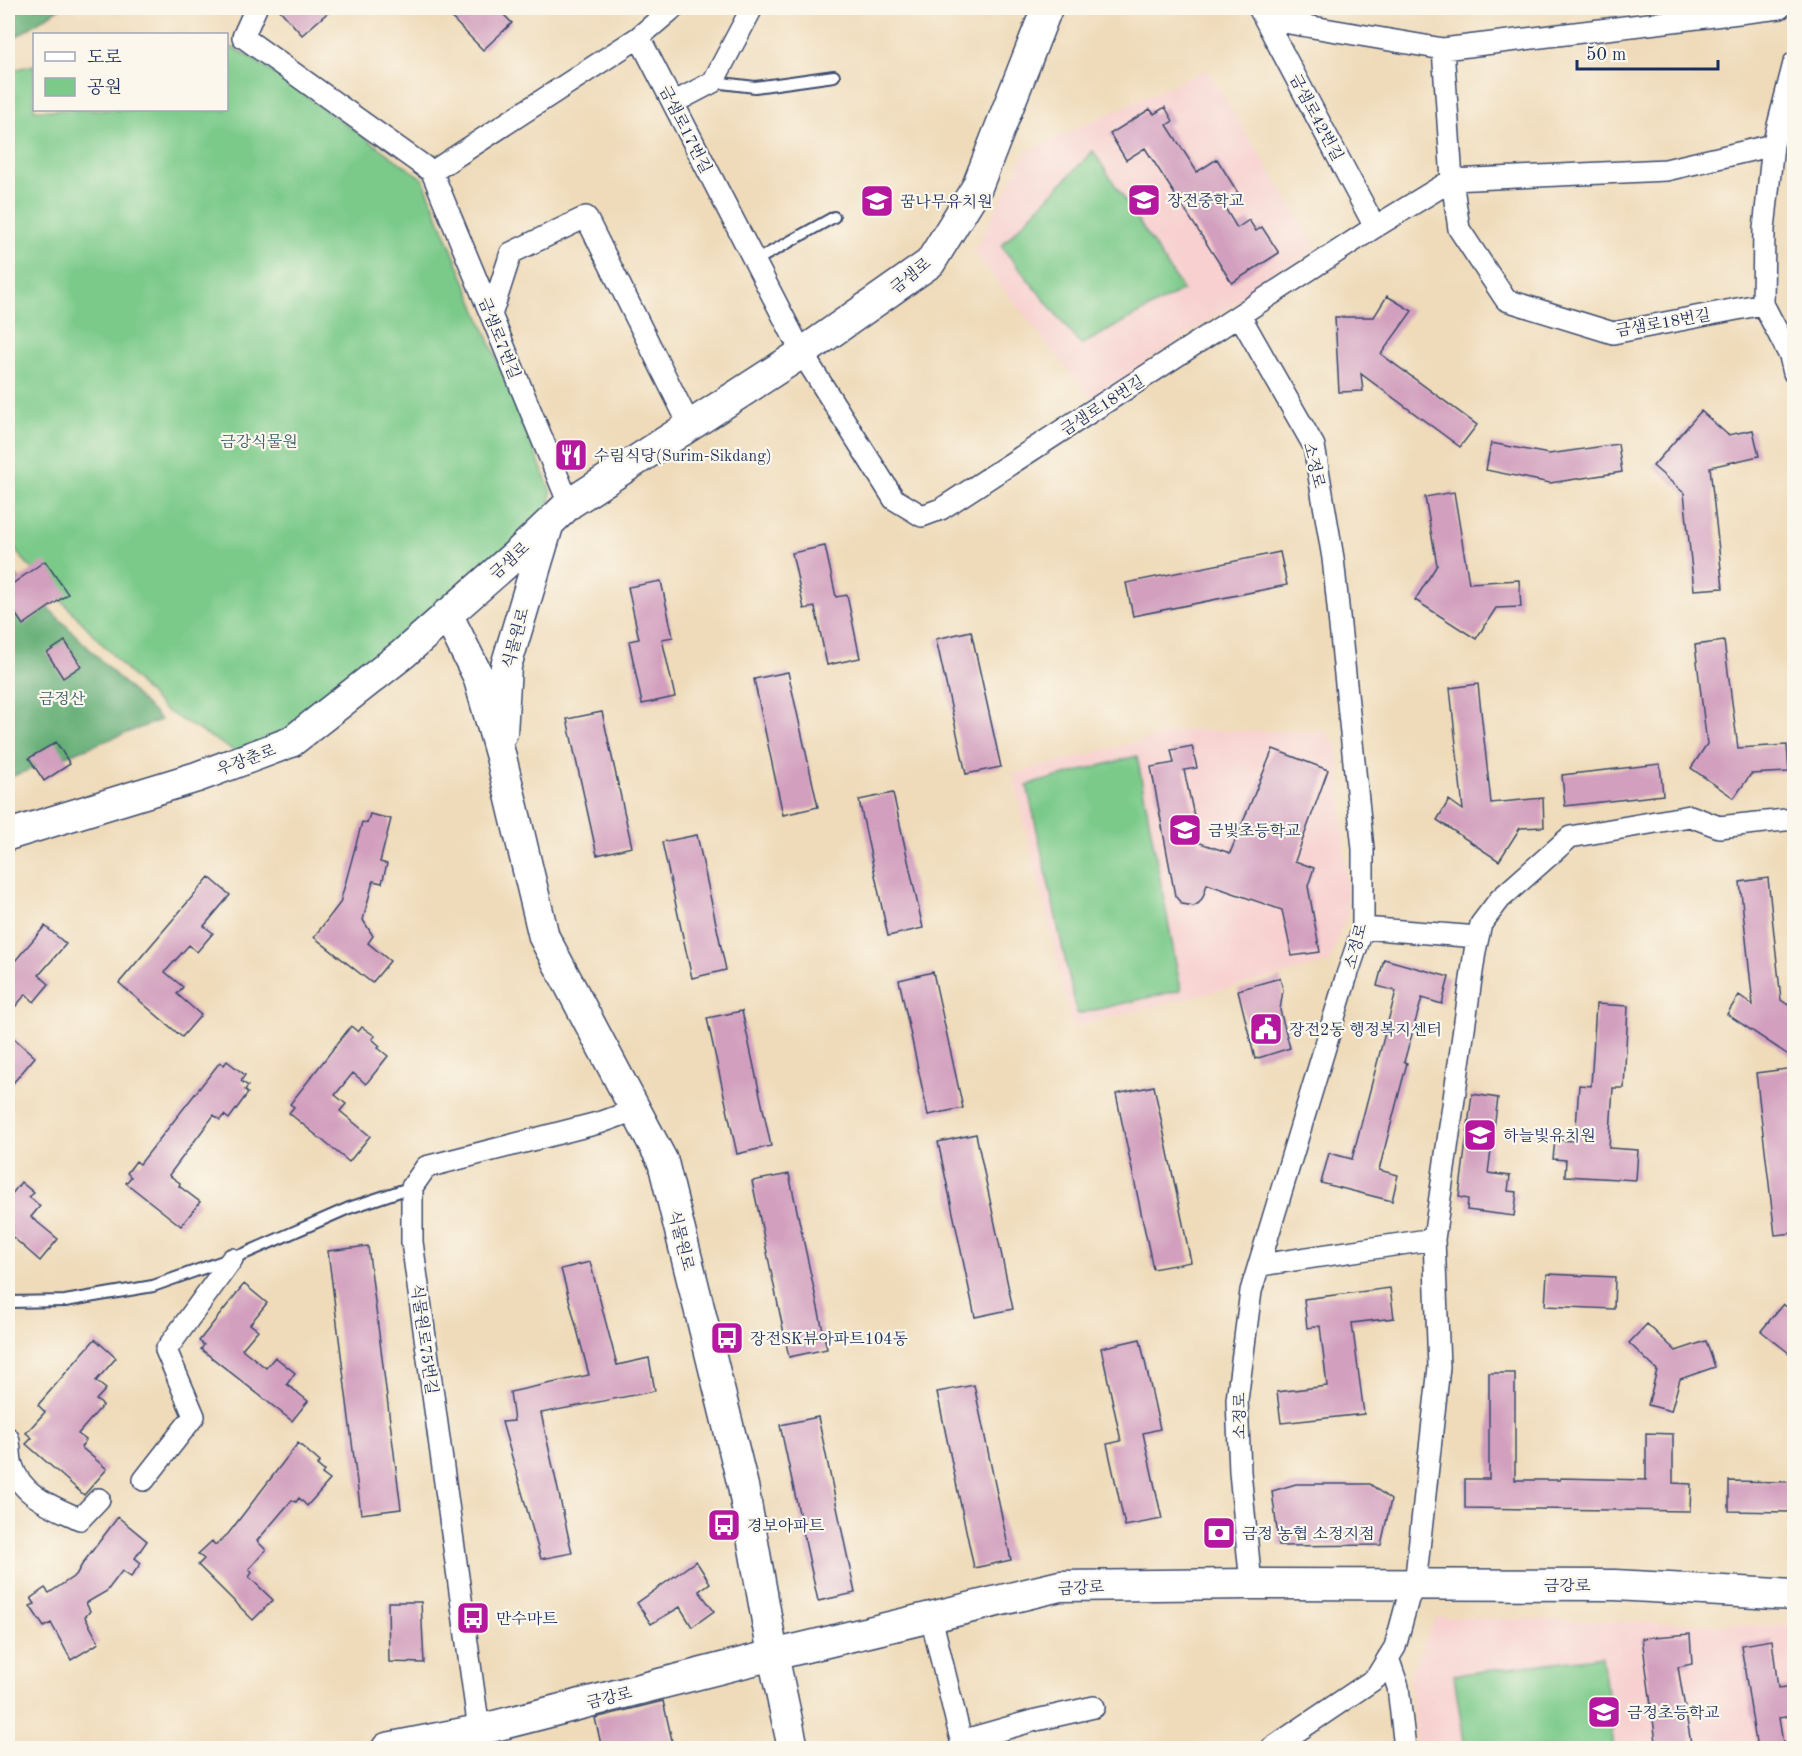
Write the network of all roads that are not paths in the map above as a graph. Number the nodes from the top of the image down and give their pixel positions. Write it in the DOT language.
graph roads {
  1 [pos="256,8"];
  2 [pos="673,8"];
  3 [pos="752,8"];
  4 [pos="1047,8"];
  5 [pos="1261,8"];
  6 [pos="1780,8"];
  7 [pos="639,37"];
  8 [pos="1443,49"];
  9 [pos="1794,63"];
  10 [pos="834,76"];
  11 [pos="713,82"];
  12 [pos="673,103"];
  13 [pos="1773,146"];
  14 [pos="432,172"];
  15 [pos="1452,180"];
  16 [pos="834,216"];
  17 [pos="1375,227"];
  18 [pos="754,261"];
  19 [pos="1763,304"];
  20 [pos="491,315"];
  21 [pos="1240,316"];
  22 [pos="802,353"];
  23 [pos="1794,373"];
  24 [pos="690,426"];
  25 [pos="559,513"];
  26 [pos="447,614"];
  27 [pos="501,757"];
  28 [pos="1794,819"];
  29 [pos="8,835"];
  30 [pos="1363,928"];
  31 [pos="1478,937"];
  32 [pos="635,1110"];
  33 [pos="412,1187"];
  34 [pos="1434,1239"];
  35 [pos="232,1259"];
  36 [pos="1261,1265"];
  37 [pos="8,1302"];
  38 [pos="8,1438"];
  39 [pos="144,1480"];
  40 [pos="99,1499"];
  41 [pos="1251,1584"];
  42 [pos="1415,1585"];
  43 [pos="1794,1595"];
  44 [pos="932,1617"];
  45 [pos="774,1655"];
  46 [pos="1388,1658"];
  47 [pos="1094,1707"];
  48 [pos="476,1739"];
  49 [pos="962,1745"];
  50 [pos="387,1749"];
  51 [pos="793,1749"];
  52 [pos="1272,1749"];
  53 [pos="1405,1749"];
  1 -- 14 [label="street"];
  2 -- 7 [label="street"];
  3 -- 11 [label="street"];
  4 -- 22 [label="main road, 금샘로"];
  5 -- 8 [label="street"];
  5 -- 17 [label="street, 금샘로42번길"];
  6 -- 8 [label="street"];
  7 -- 12 [label="street, 금샘로17번길"];
  7 -- 14 [label="street"];
  8 -- 15 [label="street, 금샘로18번길"];
  9 -- 13 [label="street"];
  10 -- 11 [label="lane"];
  11 -- 12 [label="street"];
  12 -- 18 [label="street, 금샘로17번길"];
  13 -- 15 [label="street, 금샘로18번길"];
  13 -- 19 [label="street"];
  14 -- 20 [label="street, 금샘로7번길"];
  15 -- 17 [label="street, 금샘로18번길"];
  15 -- 19 [label="street, 금샘로18번길"];
  16 -- 18 [label="lane"];
  17 -- 21 [label="street, 금샘로18번길"];
  18 -- 22 [label="street, 금샘로17번길"];
  19 -- 23 [label="street"];
  20 -- 24 [label="street"];
  20 -- 25 [label="street, 금샘로7번길"];
  21 -- 22 [label="street, 금샘로18번길"];
  21 -- 30 [label="street, 소정로"];
  22 -- 24 [label="main road, 금샘로"];
  24 -- 25 [label="main road, 금샘로"];
  25 -- 26 [label="main road, 금샘로"];
  25 -- 27 [label="main road, 식물원로"];
  26 -- 27 [label="main road, 식물원로"];
  26 -- 29 [label="main road, 우장춘로"];
  27 -- 32 [label="main road, 식물원로"];
  28 -- 31 [label="street"];
  30 -- 31 [label="street"];
  30 -- 36 [label="street, 소정로"];
  31 -- 34 [label="street"];
  32 -- 33 [label="street"];
  32 -- 45 [label="main road, 식물원로"];
  33 -- 35 [label="lane"];
  33 -- 48 [label="street, 식물원로75번길"];
  34 -- 36 [label="street"];
  34 -- 42 [label="street"];
  35 -- 37 [label="lane"];
  35 -- 39 [label="street"];
  36 -- 41 [label="street, 소정로"];
  38 -- 40 [label="street"];
  41 -- 42 [label="main road, 금강로"];
  41 -- 44 [label="main road, 금강로"];
  42 -- 43 [label="main road, 금강로"];
  42 -- 46 [label="street"];
  44 -- 45 [label="main road, 금강로"];
  44 -- 49 [label="street"];
  45 -- 48 [label="main road, 금강로"];
  45 -- 51 [label="main road, 식물원로"];
  46 -- 52 [label="street"];
  46 -- 53 [label="street"];
  47 -- 49 [label="street"];
  48 -- 50 [label="main road, 금강로"];
}
